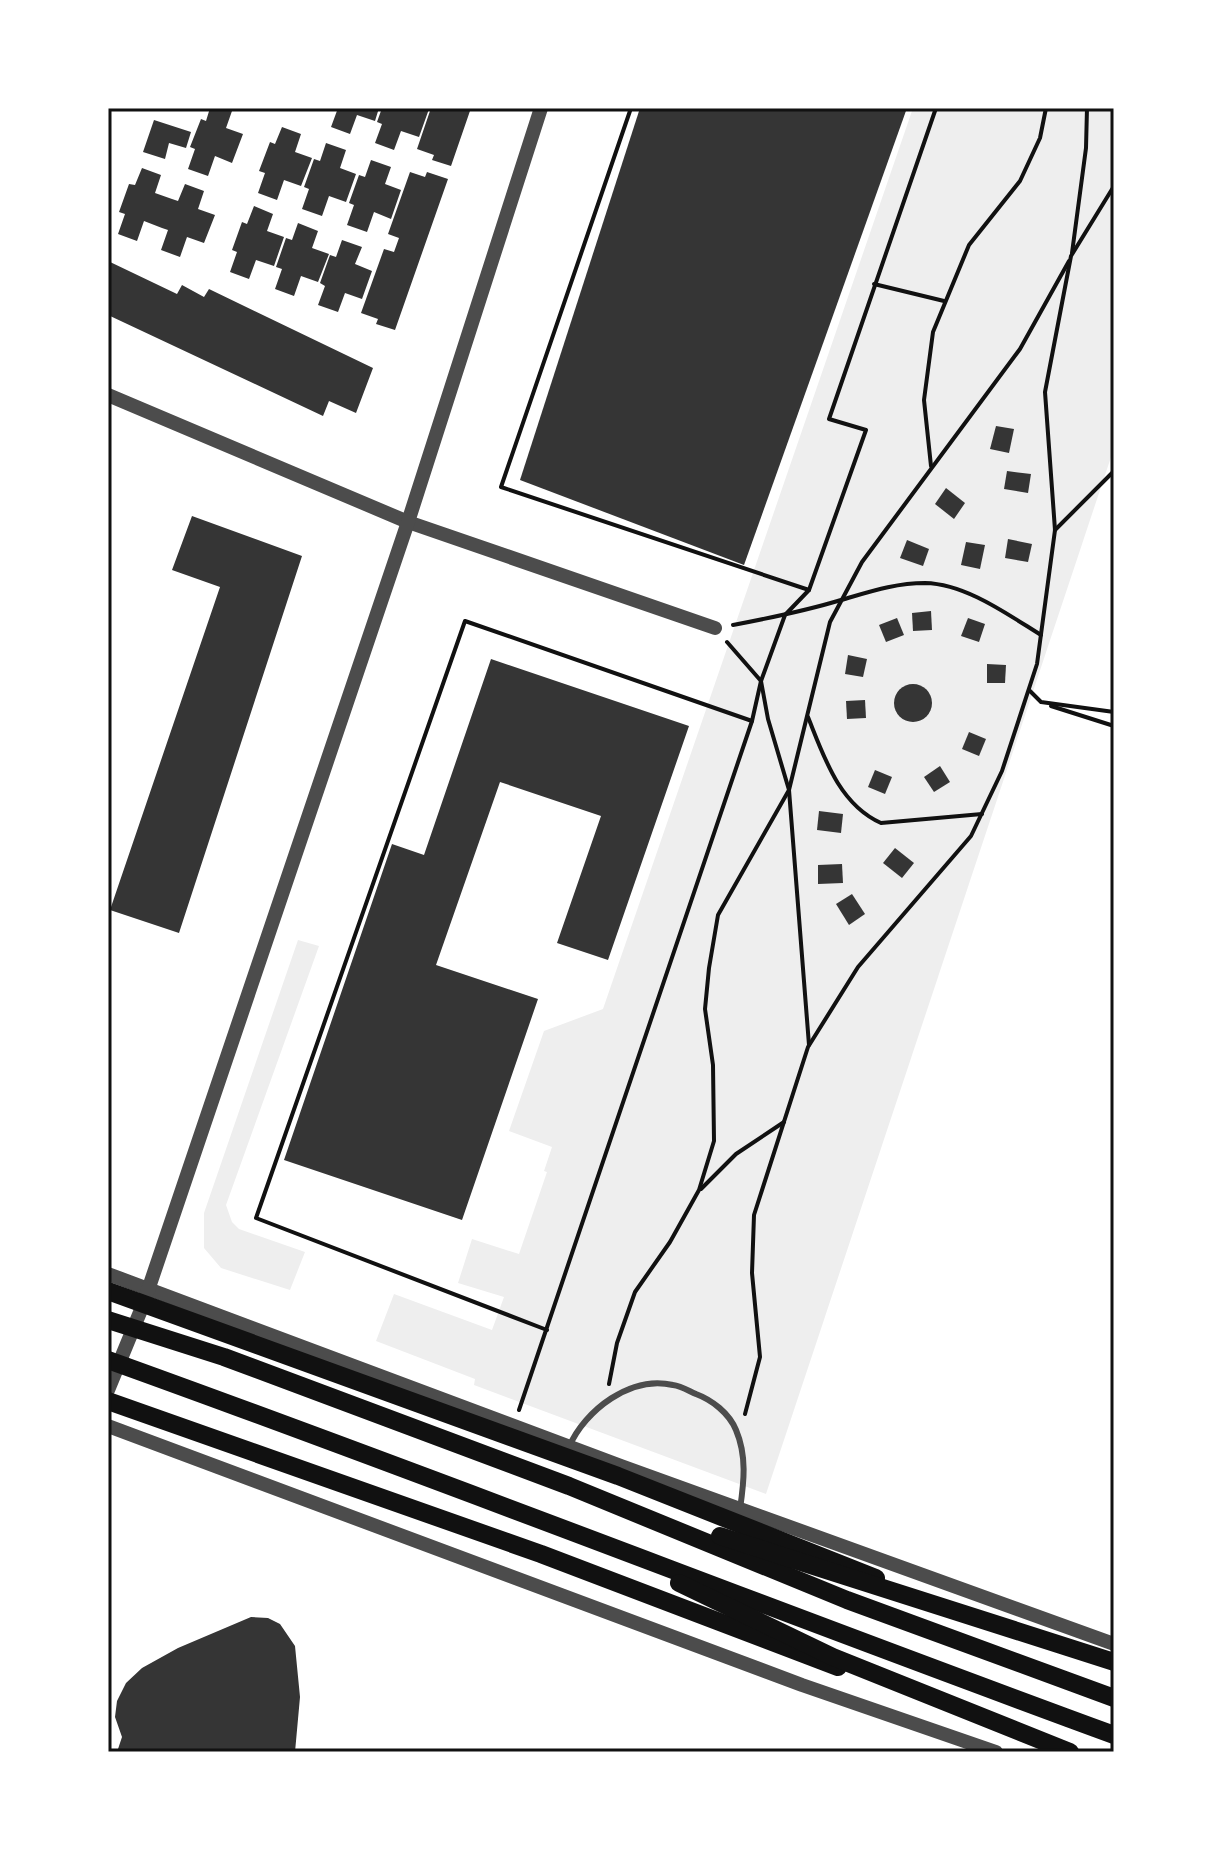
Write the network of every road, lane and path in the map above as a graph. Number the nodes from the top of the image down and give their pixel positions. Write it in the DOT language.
graph roads {
  1 [pos="541,108"];
  2 [pos="631,108"];
  3 [pos="936,108"];
  4 [pos="1046,108"];
  5 [pos="1087,108"];
  6 [pos="1114,186"];
  7 [pos="1071,256"];
  8 [pos="874,284"];
  9 [pos="944,301"];
  10 [pos="108,395"];
  11 [pos="931,466"];
  12 [pos="1114,471"];
  13 [pos="408,522"];
  14 [pos="1055,530"];
  15 [pos="809,590"];
  16 [pos="842,600"];
  17 [pos="785,615"];
  18 [pos="715,628"];
  19 [pos="1041,635"];
  20 [pos="761,681"];
  21 [pos="1029,690"];
  22 [pos="1041,702"];
  23 [pos="1114,712"];
  24 [pos="807,715"];
  25 [pos="752,721"];
  26 [pos="1114,726"];
  27 [pos="789,790"];
  28 [pos="982,814"];
  29 [pos="809,1046"];
  30 [pos="784,1122"];
  31 [pos="699,1190"];
  32 [pos="108,1274"];
  33 [pos="108,1291"];
  34 [pos="145,1297"];
  35 [pos="108,1312"];
  36 [pos="108,1320"];
  37 [pos="547,1330"];
  38 [pos="224,1357"];
  39 [pos="108,1360"];
  40 [pos="108,1367"];
  41 [pos="108,1390"];
  42 [pos="218,1399"];
  43 [pos="108,1401"];
  44 [pos="605,1403"];
  45 [pos="108,1426"];
  46 [pos="514,1426"];
  47 [pos="738,1439"];
  48 [pos="569,1447"];
  49 [pos="569,1486"];
  50 [pos="740,1509"];
  51 [pos="546,1520"];
  52 [pos="1114,1644"];
  53 [pos="1114,1665"];
  54 [pos="1114,1698"];
  55 [pos="1114,1735"];
  56 [pos="996,1752"];
  57 [pos="1072,1752"];
  1 -- 13 [label="street"];
  2 -- 15 [label="path"];
  3 -- 8 [label="path"];
  4 -- 9 [label="path"];
  5 -- 7 [label="path"];
  6 -- 7 [label="path"];
  7 -- 11 [label="path"];
  7 -- 14 [label="path"];
  8 -- 9 [label="path"];
  8 -- 15 [label="path"];
  9 -- 11 [label="path"];
  10 -- 13 [label="street"];
  11 -- 16 [label="path"];
  12 -- 14 [label="path"];
  13 -- 18 [label="street"];
  13 -- 34 [label="street"];
  14 -- 19 [label="path"];
  15 -- 17 [label="path"];
  16 -- 17 [label="path"];
  16 -- 19 [label="path"];
  16 -- 24 [label="path"];
  17 -- 18 [label="path"];
  17 -- 20 [label="path"];
  18 -- 20 [label="path"];
  19 -- 21 [label="path"];
  20 -- 25 [label="path"];
  20 -- 27 [label="path"];
  21 -- 22 [label="path"];
  21 -- 28 [label="path"];
  22 -- 23 [label="path"];
  22 -- 26 [label="path"];
  24 -- 27 [label="path"];
  24 -- 28 [label="path"];
  25 -- 37 [label="path"];
  25 -- 37 [label="path"];
  27 -- 29 [label="path"];
  27 -- 31 [label="path"];
  28 -- 29 [label="path"];
  29 -- 30 [label="path"];
  30 -- 31 [label="path"];
  30 -- 47 [label="path"];
  31 -- 44 [label="path"];
  32 -- 34 [label="street"];
  33 -- 34 [label="main road"];
  34 -- 41 [label="street"];
  34 -- 46 [label="street"];
  34 -- 53 [label="main road"];
  35 -- 38 [label="main road"];
  36 -- 38 [label="main road"];
  37 -- 46 [label="path"];
  38 -- 49 [label="main road"];
  39 -- 42 [label="main road"];
  40 -- 42 [label="main road"];
  42 -- 51 [label="main road"];
  43 -- 57 [label="main road"];
  44 -- 47 [label="lane"];
  44 -- 48 [label="lane"];
  45 -- 56 [label="street"];
  46 -- 48 [label="street"];
  47 -- 50 [label="lane"];
  48 -- 50 [label="street"];
  49 -- 53 [label="main road"];
  49 -- 54 [label="main road"];
  50 -- 52 [label="street"];
  51 -- 55 [label="main road"];
  51 -- 57 [label="main road"];
}
